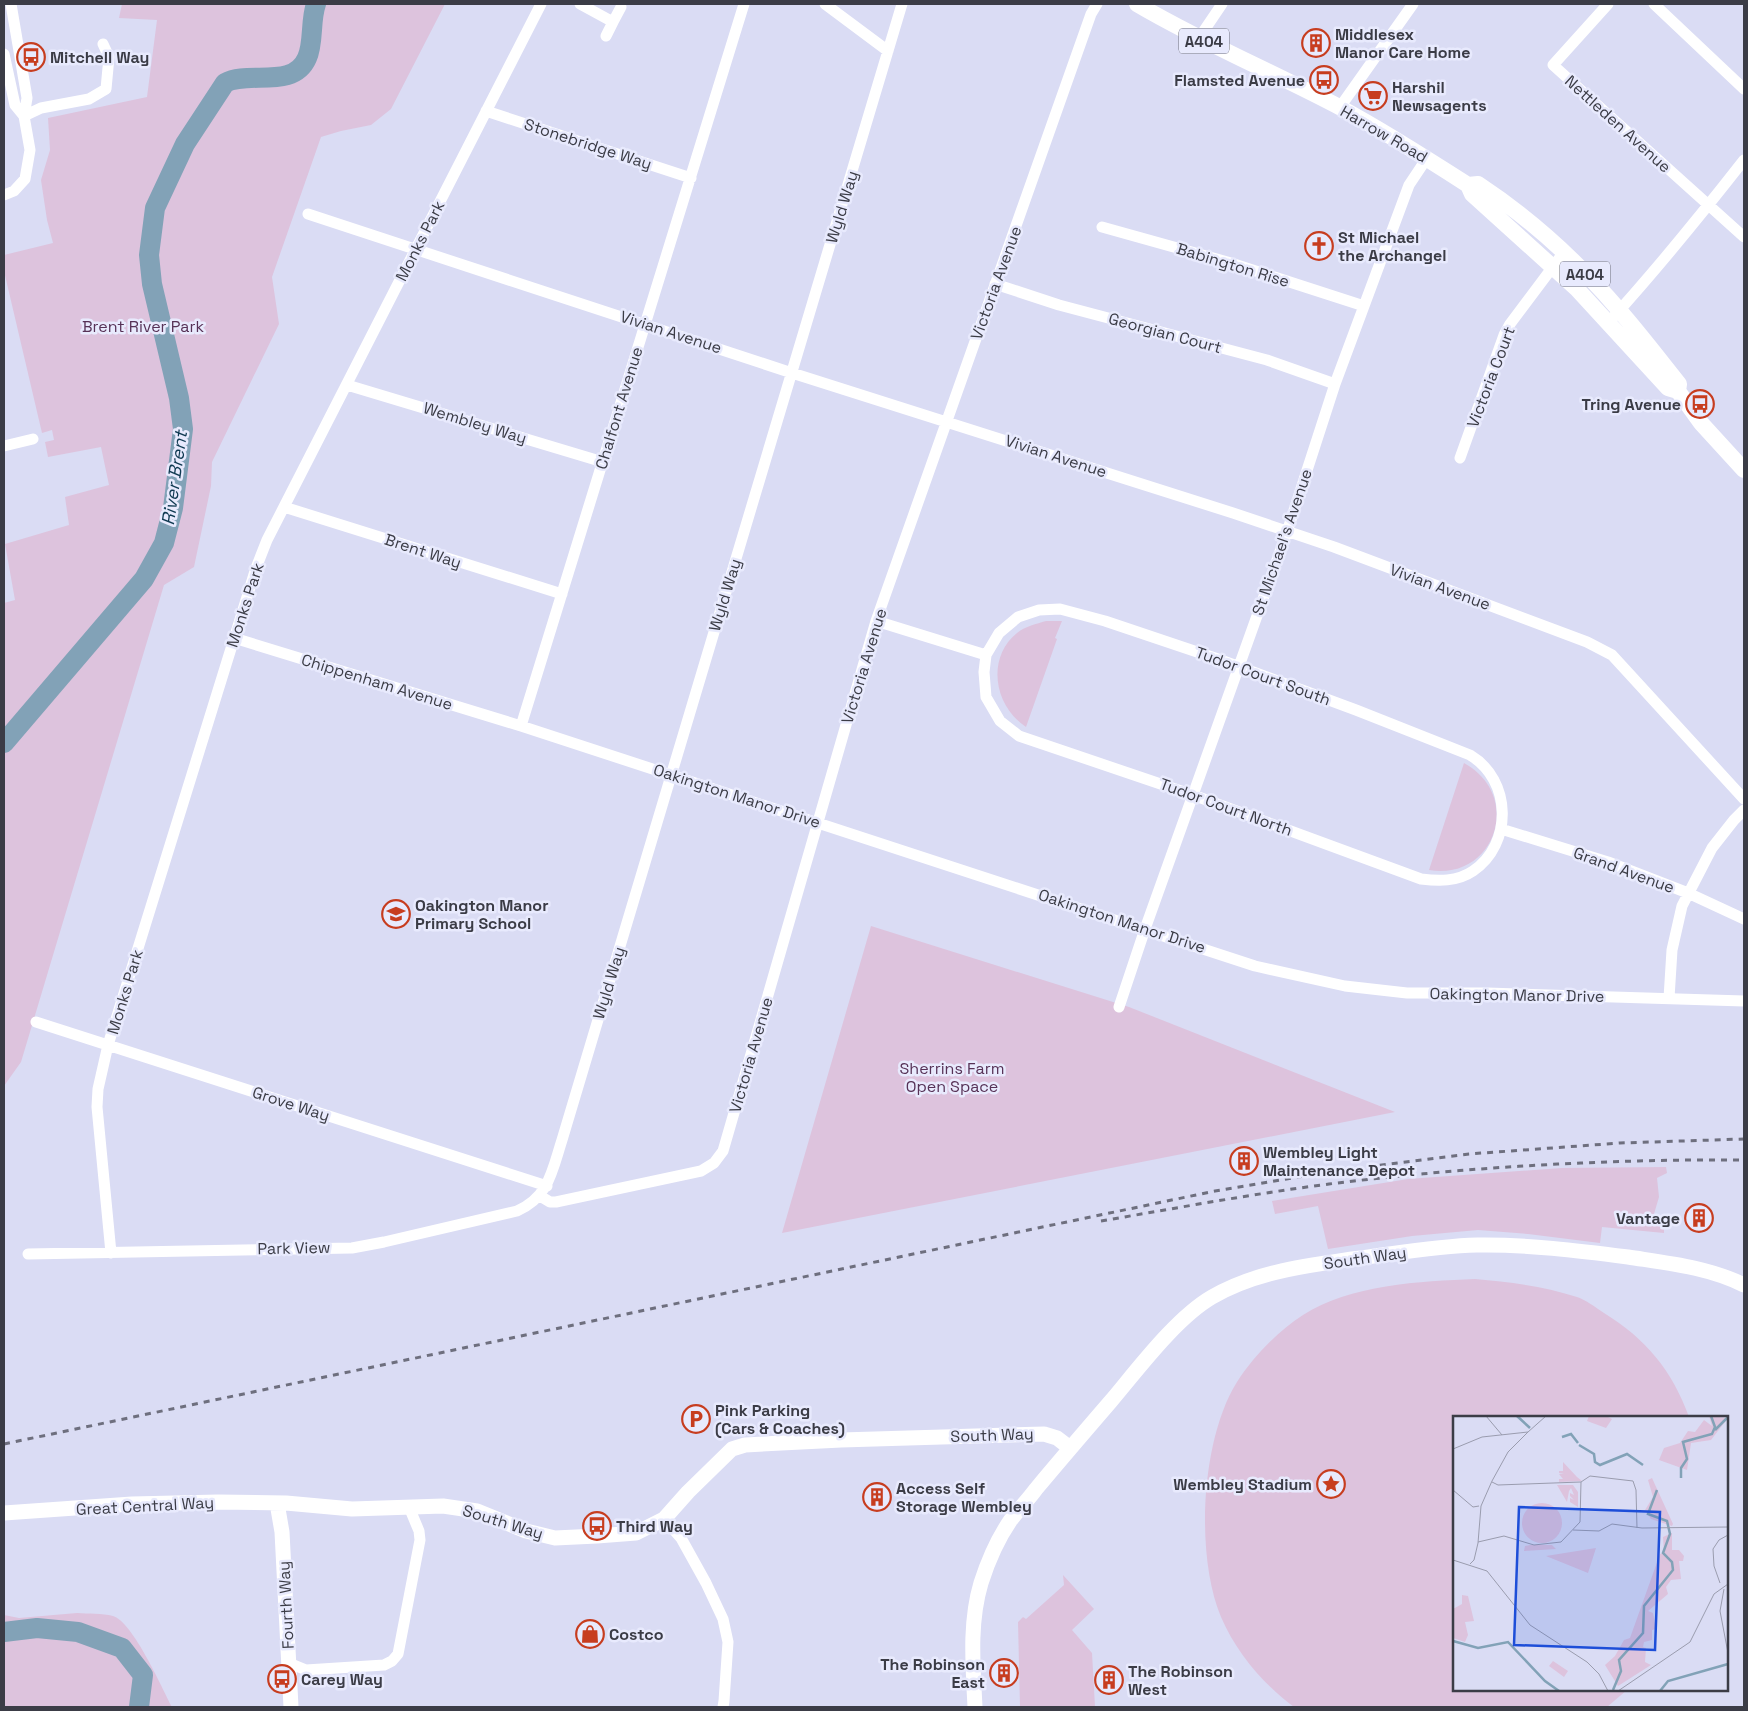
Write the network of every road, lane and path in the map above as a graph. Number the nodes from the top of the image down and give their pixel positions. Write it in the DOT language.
graph roads {
  1 [pos="11,4"];
  2 [pos="541,4"];
  3 [pos="580,4"];
  4 [pos="744,4"];
  5 [pos="825,4"];
  6 [pos="902,4"];
  7 [pos="1097,4"];
  8 [pos="1137,4"];
  9 [pos="1222,4"];
  10 [pos="1413,4"];
  11 [pos="1608,4"];
  12 [pos="1654,4"];
  13 [pos="622,7"];
  14 [pos="613,22"];
  15 [pos="606,36"];
  16 [pos="1199,38"];
  17 [pos="103,44"];
  18 [pos="888,51"];
  19 [pos="4,54"];
  20 [pos="6,82"];
  21 [pos="1744,89"];
  22 [pos="1340,107"];
  23 [pos="486,111"];
  24 [pos="24,116"];
  25 [pos="1427,158"];
  26 [pos="1744,160"];
  27 [pos="690,178"];
  28 [pos="1468,185"];
  29 [pos="4,195"];
  30 [pos="1709,205"];
  31 [pos="308,214"];
  32 [pos="1102,227"];
  33 [pos="1744,237"];
  34 [pos="415,250"];
  35 [pos="1564,252"];
  36 [pos="1553,266"];
  37 [pos="995,284"];
  38 [pos="1364,306"];
  39 [pos="1614,316"];
  40 [pos="645,324"];
  41 [pos="792,372"];
  42 [pos="1335,384"];
  43 [pos="347,385"];
  44 [pos="946,422"];
  45 [pos="33,438"];
  46 [pos="4,446"];
  47 [pos="1460,458"];
  48 [pos="603,462"];
  49 [pos="1744,470"];
  50 [pos="284,507"];
  51 [pos="1287,532"];
  52 [pos="562,594"];
  53 [pos="876,621"];
  54 [pos="234,638"];
  55 [pos="986,655"];
  56 [pos="1238,667"];
  57 [pos="521,726"];
  58 [pos="671,775"];
  59 [pos="1193,795"];
  60 [pos="1744,799"];
  61 [pos="1744,810"];
  62 [pos="818,823"];
  63 [pos="1501,829"];
  64 [pos="1688,893"];
  65 [pos="1744,920"];
  66 [pos="1145,929"];
  67 [pos="1669,998"];
  68 [pos="1744,1001"];
  69 [pos="1119,1006"];
  70 [pos="36,1022"];
  71 [pos="108,1045"];
  72 [pos="547,1186"];
  73 [pos="540,1196"];
  74 [pos="111,1253"];
  75 [pos="28,1254"];
  76 [pos="1744,1285"];
  77 [pos="1070,1448"];
  78 [pos="282,1503"];
  79 [pos="409,1507"];
  80 [pos="4,1513"];
  81 [pos="664,1519"];
  82 [pos="289,1663"];
  83 [pos="291,1707"];
  84 [pos="723,1707"];
  85 [pos="975,1707"];
  1 -- 24 [label="street"];
  2 -- 23 [label="street, Monks Park"];
  3 -- 14 [label="street"];
  4 -- 27 [label="street, Chalfont Avenue"];
  5 -- 18 [label="street"];
  6 -- 18 [label="street, Wyld Way"];
  7 -- 37 [label="street, Victoria Avenue"];
  8 -- 16 [label="main road, Harrow Road / A404"];
  9 -- 16 [label="street"];
  10 -- 22 [label="street"];
  11 -- 30 [label="street, Nettleden Avenue"];
  12 -- 21 [label="street"];
  13 -- 14 [label="street"];
  14 -- 15 [label="street"];
  16 -- 22 [label="main road, Harrow Road / A404"];
  17 -- 24 [label="street"];
  18 -- 41 [label="street, Wyld Way"];
  19 -- 20 [label="street"];
  20 -- 24 [label="street"];
  22 -- 25 [label="main road, Harrow Road / A404"];
  23 -- 27 [label="street, Stonebridge Way"];
  23 -- 34 [label="street, Monks Park"];
  24 -- 29 [label="street"];
  25 -- 28 [label="main road, Harrow Road / A404"];
  25 -- 38 [label="street, St Michael's Avenue"];
  26 -- 30 [label="street"];
  27 -- 40 [label="street, Chalfont Avenue"];
  28 -- 35 [label="main road, Harrow Road / A404"];
  28 -- 36 [label="main road, Harrow Road / A404"];
  30 -- 33 [label="street, Nettleden Avenue"];
  30 -- 39 [label="street"];
  31 -- 34 [label="street, Vivian Avenue"];
  32 -- 38 [label="street, Babington Rise"];
  34 -- 40 [label="street, Vivian Avenue"];
  34 -- 43 [label="street, Monks Park"];
  35 -- 36 [label="street, Victoria Court"];
  35 -- 39 [label="main road, Harrow Road / A404"];
  36 -- 39 [label="main road, Harrow Road / A404"];
  36 -- 47 [label="street, Victoria Court"];
  37 -- 42 [label="street, Georgian Court"];
  37 -- 44 [label="street, Victoria Avenue"];
  38 -- 42 [label="street, St Michael's Avenue"];
  39 -- 49 [label="main road, Harrow Road / A404"];
  40 -- 41 [label="street, Vivian Avenue"];
  40 -- 48 [label="street, Chalfont Avenue"];
  41 -- 44 [label="street, Vivian Avenue"];
  41 -- 58 [label="street, Wyld Way"];
  42 -- 51 [label="street, St Michael's Avenue"];
  43 -- 48 [label="street, Wembley Way"];
  43 -- 50 [label="street, Monks Park"];
  44 -- 51 [label="street, Vivian Avenue"];
  44 -- 53 [label="street, Victoria Avenue"];
  45 -- 46 [label="street"];
  48 -- 52 [label="street, Chalfont Avenue"];
  50 -- 52 [label="street, Brent Way"];
  50 -- 54 [label="street, Monks Park"];
  51 -- 56 [label="street, St Michael's Avenue"];
  51 -- 60 [label="street, Vivian Avenue"];
  52 -- 57 [label="street, Chalfont Avenue"];
  53 -- 55 [label="street"];
  53 -- 62 [label="street, Victoria Avenue"];
  54 -- 57 [label="street, Chippenham Avenue"];
  54 -- 71 [label="street, Monks Park"];
  55 -- 56 [label="street, Tudor Court South"];
  55 -- 59 [label="street, Tudor Court North"];
  56 -- 59 [label="street, St Michael's Avenue"];
  56 -- 63 [label="street, Tudor Court South"];
  57 -- 58 [label="street, Oakington Manor Drive"];
  58 -- 62 [label="street, Oakington Manor Drive"];
  58 -- 72 [label="street, Wyld Way"];
  59 -- 63 [label="street, Tudor Court North"];
  59 -- 66 [label="street, St Michael's Avenue"];
  61 -- 64 [label="street"];
  62 -- 66 [label="street, Oakington Manor Drive"];
  62 -- 73 [label="street, Victoria Avenue"];
  63 -- 64 [label="street, Grand Avenue"];
  64 -- 65 [label="street, Grand Avenue"];
  64 -- 67 [label="street"];
  66 -- 67 [label="street, Oakington Manor Drive"];
  66 -- 69 [label="street, St Michael's Avenue"];
  67 -- 68 [label="street, Oakington Manor Drive"];
  70 -- 71 [label="street, Grove Way"];
  71 -- 72 [label="street, Grove Way"];
  71 -- 74 [label="street, Monks Park"];
  72 -- 73 [label="street, Park View"];
  73 -- 74 [label="street, Park View"];
  74 -- 75 [label="street, Park View"];
  76 -- 77 [label="main road, South Way"];
  77 -- 81 [label="main road, South Way"];
  77 -- 85 [label="main road"];
  78 -- 79 [label="main road, South Way"];
  78 -- 80 [label="main road, Great Central Way"];
  78 -- 82 [label="main road, Fourth Way"];
  79 -- 81 [label="main road, South Way"];
  79 -- 82 [label="street"];
  81 -- 84 [label="street"];
  82 -- 83 [label="main road, Fourth Way"];
}
